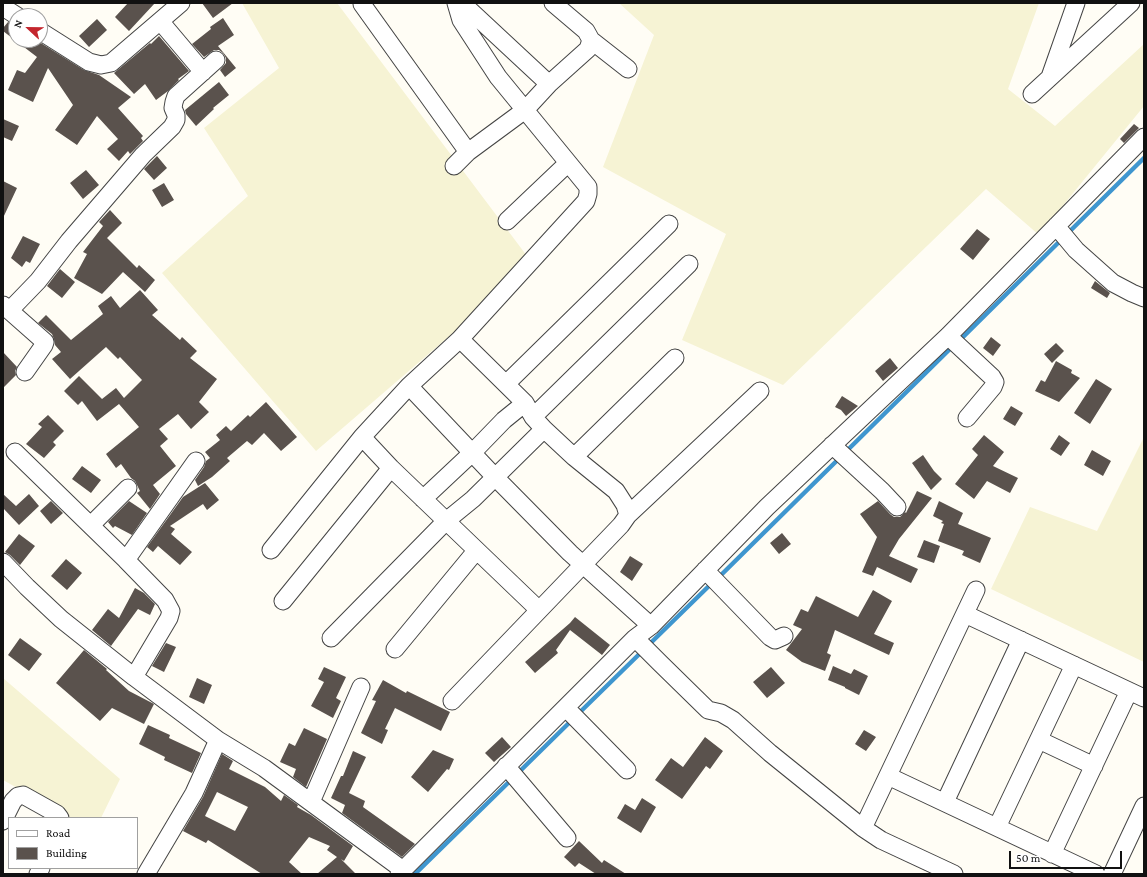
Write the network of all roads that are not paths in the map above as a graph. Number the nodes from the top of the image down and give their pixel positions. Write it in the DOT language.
graph roads {
  1 [pos="456,3"];
  2 [pos="462,3"];
  3 [pos="553,3"];
  4 [pos="1076,3"];
  5 [pos="1131,3"];
  6 [pos="178,4"];
  7 [pos="362,4"];
  8 [pos="160,21"];
  9 [pos="48,36"];
  10 [pos="591,40"];
  11 [pos="216,60"];
  12 [pos="628,69"];
  13 [pos="203,72"];
  14 [pos="1049,79"];
  15 [pos="549,84"];
  16 [pos="1032,94"];
  17 [pos="525,110"];
  18 [pos="1144,137"];
  19 [pos="468,152"];
  20 [pos="568,163"];
  21 [pos="454,166"];
  22 [pos="507,221"];
  23 [pos="669,224"];
  24 [pos="1059,230"];
  25 [pos="689,264"];
  26 [pos="1144,298"];
  27 [pos="6,308"];
  28 [pos="460,339"];
  29 [pos="952,339"];
  30 [pos="675,358"];
  31 [pos="25,372"];
  32 [pos="506,384"];
  33 [pos="409,386"];
  34 [pos="760,391"];
  35 [pos="534,416"];
  36 [pos="967,418"];
  37 [pos="362,437"];
  38 [pos="15,452"];
  39 [pos="839,452"];
  40 [pos="472,453"];
  41 [pos="574,457"];
  42 [pos="196,461"];
  43 [pos="391,468"];
  44 [pos="495,477"];
  45 [pos="128,488"];
  46 [pos="423,499"];
  47 [pos="897,508"];
  48 [pos="628,515"];
  49 [pos="446,521"];
  50 [pos="91,525"];
  51 [pos="271,550"];
  52 [pos="476,551"];
  53 [pos="126,560"];
  54 [pos="3,562"];
  55 [pos="583,564"];
  56 [pos="713,578"];
  57 [pos="976,590"];
  58 [pos="283,601"];
  59 [pos="539,610"];
  60 [pos="965,614"];
  61 [pos="651,626"];
  62 [pos="784,636"];
  63 [pos="331,638"];
  64 [pos="1022,640"];
  65 [pos="638,641"];
  66 [pos="395,649"];
  67 [pos="1074,665"];
  68 [pos="134,677"];
  69 [pos="361,687"];
  70 [pos="1136,695"];
  71 [pos="452,700"];
  72 [pos="574,716"];
  73 [pos="218,740"];
  74 [pos="1038,740"];
  75 [pos="1094,766"];
  76 [pos="627,770"];
  77 [pos="514,774"];
  78 [pos="888,776"];
  79 [pos="311,802"];
  80 [pos="945,802"];
  81 [pos="1144,806"];
  82 [pos="59,817"];
  83 [pos="3,821"];
  84 [pos="863,828"];
  85 [pos="997,828"];
  86 [pos="567,838"];
  87 [pos="1052,854"];
  88 [pos="401,872"];
  89 [pos="146,874"];
  90 [pos="954,874"];
  91 [pos="1096,874"];
  92 [pos="1112,874"];
  1 -- 17 [label="street"];
  2 -- 15 [label="street"];
  3 -- 10 [label="street"];
  4 -- 14 [label="street"];
  5 -- 14 [label="street"];
  6 -- 8 [label="street"];
  7 -- 19 [label="street"];
  8 -- 9 [label="street"];
  8 -- 13 [label="street"];
  10 -- 12 [label="street"];
  10 -- 15 [label="street"];
  11 -- 13 [label="street"];
  13 -- 27 [label="street"];
  14 -- 16 [label="street"];
  15 -- 17 [label="street"];
  17 -- 19 [label="street"];
  17 -- 20 [label="street"];
  18 -- 24 [label="street"];
  19 -- 21 [label="street"];
  20 -- 22 [label="street"];
  20 -- 28 [label="street"];
  23 -- 32 [label="street"];
  24 -- 26 [label="street"];
  24 -- 29 [label="street"];
  25 -- 35 [label="street"];
  27 -- 31 [label="street"];
  28 -- 32 [label="street"];
  28 -- 33 [label="street"];
  29 -- 36 [label="street"];
  29 -- 39 [label="street"];
  30 -- 41 [label="street"];
  32 -- 35 [label="street"];
  33 -- 37 [label="street"];
  33 -- 40 [label="street"];
  34 -- 48 [label="street"];
  35 -- 40 [label="street"];
  35 -- 41 [label="street"];
  35 -- 44 [label="street"];
  37 -- 43 [label="street"];
  37 -- 51 [label="street"];
  38 -- 50 [label="street"];
  39 -- 47 [label="street"];
  39 -- 56 [label="street"];
  40 -- 44 [label="street"];
  40 -- 46 [label="street"];
  41 -- 48 [label="street"];
  42 -- 53 [label="street"];
  43 -- 46 [label="street"];
  43 -- 58 [label="street"];
  44 -- 49 [label="street"];
  44 -- 55 [label="street"];
  45 -- 50 [label="street"];
  46 -- 49 [label="street"];
  48 -- 55 [label="street"];
  49 -- 52 [label="street"];
  49 -- 63 [label="street"];
  50 -- 53 [label="street"];
  52 -- 59 [label="street"];
  52 -- 66 [label="street"];
  53 -- 68 [label="street"];
  54 -- 68 [label="street"];
  55 -- 59 [label="street"];
  55 -- 61 [label="street"];
  56 -- 61 [label="street"];
  56 -- 62 [label="street"];
  57 -- 60 [label="street"];
  59 -- 71 [label="street"];
  60 -- 64 [label="street"];
  60 -- 78 [label="street"];
  61 -- 65 [label="street"];
  64 -- 67 [label="street"];
  64 -- 80 [label="street"];
  65 -- 72 [label="street"];
  65 -- 84 [label="street"];
  67 -- 70 [label="street"];
  67 -- 74 [label="street"];
  68 -- 73 [label="street"];
  69 -- 79 [label="street"];
  70 -- 75 [label="street"];
  72 -- 76 [label="street"];
  72 -- 77 [label="street"];
  73 -- 79 [label="street"];
  73 -- 89 [label="street"];
  74 -- 75 [label="street"];
  74 -- 85 [label="street"];
  75 -- 87 [label="street"];
  77 -- 86 [label="street"];
  77 -- 88 [label="street"];
  78 -- 80 [label="street"];
  78 -- 84 [label="street"];
  79 -- 88 [label="street"];
  80 -- 85 [label="street"];
  81 -- 92 [label="street"];
  82 -- 83 [label="street"];
  84 -- 90 [label="street"];
  85 -- 87 [label="street"];
  87 -- 91 [label="street"];
}
